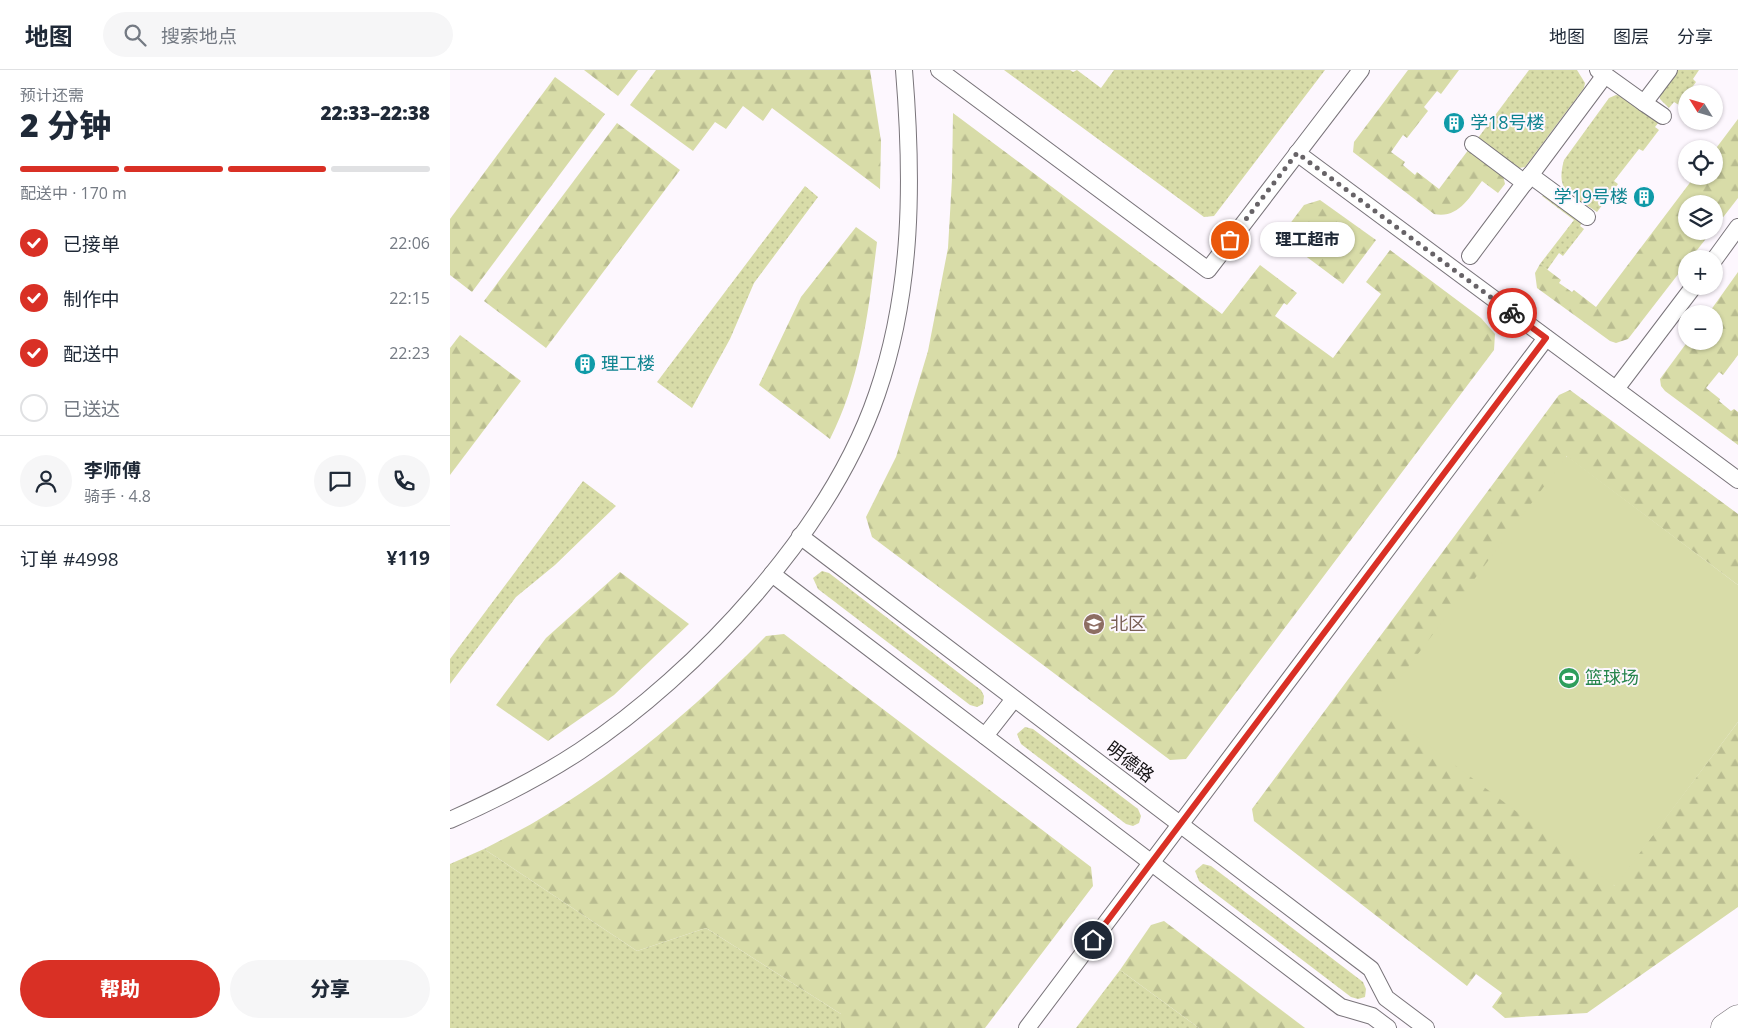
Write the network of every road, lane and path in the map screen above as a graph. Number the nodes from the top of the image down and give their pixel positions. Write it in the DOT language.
graph roads {
  1 [pos="904,70"];
  2 [pos="939,70"];
  3 [pos="1361,70"];
  4 [pos="1669,70"];
  5 [pos="1602,72"];
  6 [pos="1644,103"];
  7 [pos="1663,116"];
  8 [pos="1473,144"];
  9 [pos="1297,153"];
  10 [pos="1528,179"];
  11 [pos="1586,217"];
  12 [pos="1738,228"];
  13 [pos="1722,250"];
  14 [pos="1470,256"];
  15 [pos="1687,295"];
  16 [pos="1546,338"];
  17 [pos="1616,389"];
  18 [pos="1738,480"];
  19 [pos="800,536"];
  20 [pos="772,574"];
  21 [pos="1014,698"];
  22 [pos="985,736"];
  23 [pos="450,820"];
  24 [pos="1180,824"];
  25 [pos="1151,862"];
  26 [pos="1738,1019"];
  27 [pos="1027,1028"];
  28 [pos="1388,1028"];
  29 [pos="1426,1028"];
  30 [pos="1725,1028"];
  1 -- 19 [label="lane"];
  2 -- 9 [label="lane"];
  3 -- 9 [label="lane"];
  4 -- 6 [label="lane"];
  5 -- 6 [label="lane"];
  5 -- 10 [label="lane"];
  6 -- 7 [label="lane"];
  8 -- 10 [label="lane"];
  9 -- 16 [label="lane"];
  10 -- 11 [label="lane"];
  10 -- 14 [label="lane"];
  12 -- 13 [label="lane"];
  15 -- 17 [label="lane"];
  16 -- 17 [label="lane"];
  16 -- 24 [label="lane"];
  17 -- 18 [label="lane"];
  19 -- 20 [label="lane"];
  19 -- 21 [label="lane, 明德路"];
  20 -- 22 [label="lane"];
  20 -- 23 [label="lane"];
  21 -- 22 [label="lane"];
  21 -- 24 [label="lane, 明德路"];
  22 -- 25 [label="lane"];
  24 -- 25 [label="lane"];
  24 -- 29 [label="lane, 明德路"];
  25 -- 27 [label="lane"];
  25 -- 28 [label="lane"];
  26 -- 30 [label="main road"];
}
